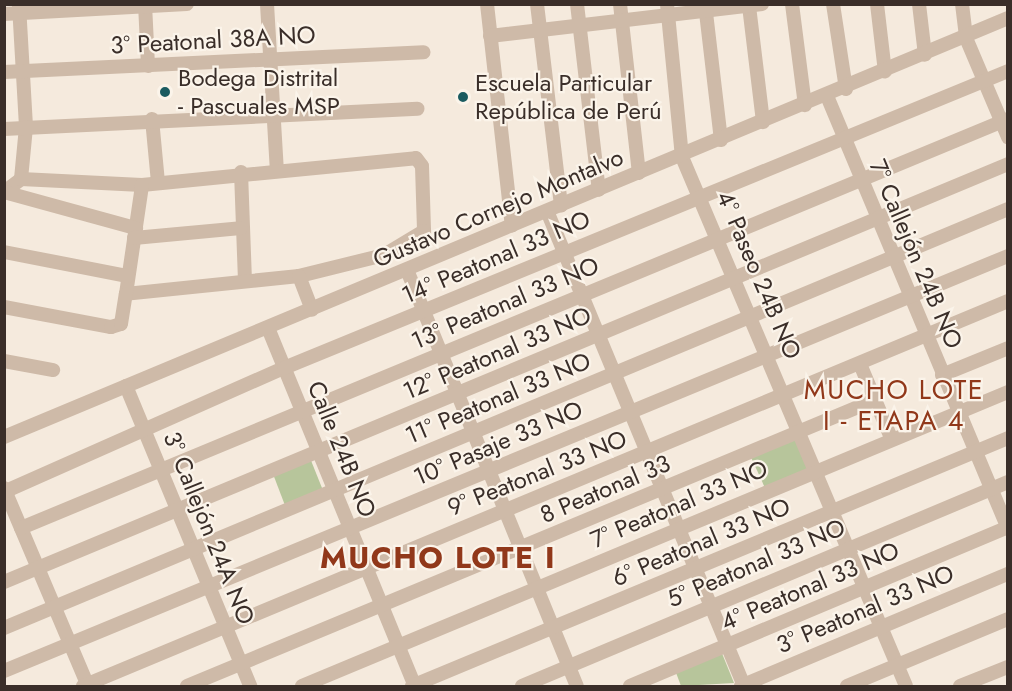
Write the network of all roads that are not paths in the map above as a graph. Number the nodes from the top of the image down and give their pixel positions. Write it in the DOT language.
graph roads {
  1 [pos="187,4"];
  2 [pos="267,4"];
  3 [pos="487,4"];
  4 [pos="537,4"];
  5 [pos="577,4"];
  6 [pos="620,4"];
  7 [pos="792,4"];
  8 [pos="833,4"];
  9 [pos="877,4"];
  10 [pos="919,4"];
  11 [pos="962,4"];
  12 [pos="1004,4"];
  13 [pos="755,5"];
  14 [pos="145,6"];
  15 [pos="705,8"];
  16 [pos="19,9"];
  17 [pos="668,10"];
  18 [pos="4,14"];
  19 [pos="1007,18"];
  20 [pos="622,21"];
  21 [pos="580,26"];
  22 [pos="541,30"];
  23 [pos="490,36"];
  24 [pos="966,38"];
  25 [pos="424,52"];
  26 [pos="925,55"];
  27 [pos="270,60"];
  28 [pos="148,66"];
  29 [pos="1008,71"];
  30 [pos="4,72"];
  31 [pos="22,72"];
  32 [pos="885,72"];
  33 [pos="984,81"];
  34 [pos="846,88"];
  35 [pos="827,96"];
  36 [pos="805,105"];
  37 [pos="418,109"];
  38 [pos="273,112"];
  39 [pos="152,118"];
  40 [pos="1004,120"];
  41 [pos="763,122"];
  42 [pos="26,127"];
  43 [pos="4,129"];
  44 [pos="1008,137"];
  45 [pos="843,139"];
  46 [pos="721,140"];
  47 [pos="682,157"];
  48 [pos="1008,164"];
  49 [pos="277,170"];
  50 [pos="241,172"];
  51 [pos="639,174"];
  52 [pos="21,179"];
  53 [pos="861,180"];
  54 [pos="158,183"];
  55 [pos="142,185"];
  56 [pos="599,190"];
  57 [pos="702,196"];
  58 [pos="561,206"];
  59 [pos="1008,209"];
  60 [pos="547,211"];
  61 [pos="876,219"];
  62 [pos="512,226"];
  63 [pos="241,228"];
  64 [pos="135,233"];
  65 [pos="719,237"];
  66 [pos="4,252"];
  67 [pos="564,252"];
  68 [pos="384,255"];
  69 [pos="1008,256"];
  70 [pos="893,259"];
  71 [pos="407,270"];
  72 [pos="128,276"];
  73 [pos="299,276"];
  74 [pos="392,277"];
  75 [pos="736,278"];
  76 [pos="245,279"];
  77 [pos="126,294"];
  78 [pos="582,295"];
  79 [pos="909,295"];
  80 [pos="1008,301"];
  81 [pos="4,307"];
  82 [pos="312,309"];
  83 [pos="426,312"];
  84 [pos="753,317"];
  85 [pos="268,328"];
  86 [pos="925,335"];
  87 [pos="599,336"];
  88 [pos="1008,348"];
  89 [pos="440,355"];
  90 [pos="769,355"];
  91 [pos="4,361"];
  92 [pos="860,364"];
  93 [pos="284,368"];
  94 [pos="53,370"];
  95 [pos="614,374"];
  96 [pos="942,375"];
  97 [pos="126,386"];
  98 [pos="1008,392"];
  99 [pos="784,393"];
  100 [pos="457,395"];
  101 [pos="875,400"];
  102 [pos="303,412"];
  103 [pos="630,412"];
  104 [pos="958,412"];
  105 [pos="144,431"];
  106 [pos="800,431"];
  107 [pos="472,432"];
  108 [pos="4,437"];
  109 [pos="1008,438"];
  110 [pos="892,440"];
  111 [pos="975,451"];
  112 [pos="319,452"];
  113 [pos="647,452"];
  114 [pos="162,471"];
  115 [pos="817,471"];
  116 [pos="489,473"];
  117 [pos="1008,482"];
  118 [pos="662,489"];
  119 [pos="992,489"];
  120 [pos="5,490"];
  121 [pos="335,491"];
  122 [pos="504,508"];
  123 [pos="833,510"];
  124 [pos="178,512"];
  125 [pos="21,528"];
  126 [pos="350,528"];
  127 [pos="1007,528"];
  128 [pos="679,529"];
  129 [pos="849,548"];
  130 [pos="194,550"];
  131 [pos="521,551"];
  132 [pos="695,568"];
  133 [pos="367,569"];
  134 [pos="39,570"];
  135 [pos="1008,574"];
  136 [pos="4,582"];
  137 [pos="209,586"];
  138 [pos="865,586"];
  139 [pos="536,589"];
  140 [pos="711,606"];
  141 [pos="383,607"];
  142 [pos="55,609"];
  143 [pos="1008,619"];
  144 [pos="881,626"];
  145 [pos="225,627"];
  146 [pos="4,628"];
  147 [pos="554,630"];
  148 [pos="70,644"];
  149 [pos="726,646"];
  150 [pos="399,647"];
  151 [pos="241,664"];
  152 [pos="897,665"];
  153 [pos="1008,667"];
  154 [pos="570,668"];
  155 [pos="4,671"];
  156 [pos="86,686"];
  157 [pos="414,686"];
  158 [pos="743,686"];
  159 [pos="187,687"];
  160 [pos="250,687"];
  161 [pos="302,687"];
  162 [pos="522,687"];
  163 [pos="577,687"];
  164 [pos="630,687"];
  165 [pos="847,687"];
  166 [pos="906,687"];
  167 [pos="960,687"];
  1 -- 14 [label="street"];
  2 -- 27 [label="street"];
  3 -- 23 [label="street"];
  4 -- 22 [label="street"];
  5 -- 21 [label="street"];
  6 -- 20 [label="street"];
  7 -- 36 [label="street"];
  8 -- 34 [label="street"];
  9 -- 32 [label="street"];
  10 -- 26 [label="street"];
  11 -- 24 [label="street"];
  12 -- 19 [label="street"];
  13 -- 15 [label="street"];
  13 -- 41 [label="street"];
  14 -- 16 [label="street"];
  14 -- 28 [label="street"];
  15 -- 17 [label="street"];
  15 -- 46 [label="street"];
  16 -- 18 [label="street"];
  16 -- 31 [label="street"];
  17 -- 20 [label="street"];
  17 -- 47 [label="street, 4° Paseo 24B NO"];
  19 -- 24 [label="street, Gustavo Cornejo Montalvo"];
  20 -- 21 [label="street"];
  20 -- 51 [label="street"];
  21 -- 22 [label="street"];
  21 -- 56 [label="street"];
  22 -- 23 [label="street"];
  22 -- 58 [label="street"];
  23 -- 62 [label="street"];
  24 -- 26 [label="street, Gustavo Cornejo Montalvo"];
  24 -- 33 [label="street"];
  25 -- 27 [label="street, 3° Peatonal 38A NO"];
  26 -- 32 [label="street, Gustavo Cornejo Montalvo"];
  27 -- 28 [label="street, 3° Peatonal 38A NO"];
  27 -- 38 [label="street"];
  28 -- 31 [label="street, 3° Peatonal 38A NO"];
  29 -- 33 [label="street, 14° Peatonal 33 NO"];
  30 -- 31 [label="street, 3° Peatonal 38A NO"];
  31 -- 42 [label="street"];
  32 -- 34 [label="street, Gustavo Cornejo Montalvo"];
  33 -- 40 [label="street"];
  33 -- 45 [label="street, 14° Peatonal 33 NO"];
  34 -- 35 [label="street, Gustavo Cornejo Montalvo"];
  35 -- 36 [label="street, Gustavo Cornejo Montalvo"];
  35 -- 45 [label="street, 7° Callejón 24B NO"];
  36 -- 41 [label="street, Gustavo Cornejo Montalvo"];
  37 -- 38 [label="street"];
  38 -- 39 [label="street"];
  38 -- 49 [label="street"];
  39 -- 42 [label="street"];
  39 -- 54 [label="street"];
  40 -- 44 [label="street"];
  40 -- 53 [label="street, 13° Peatonal 33 NO"];
  41 -- 46 [label="street, Gustavo Cornejo Montalvo"];
  42 -- 43 [label="street"];
  42 -- 52 [label="street"];
  45 -- 53 [label="street, 7° Callejón 24B NO"];
  45 -- 57 [label="street, 14° Peatonal 33 NO"];
  46 -- 47 [label="street, Gustavo Cornejo Montalvo"];
  47 -- 51 [label="street, Gustavo Cornejo Montalvo"];
  47 -- 57 [label="street, 4° Paseo 24B NO"];
  48 -- 61 [label="street, 12° Peatonal 33 NO"];
  49 -- 50 [label="street"];
  49 -- 68 [label="street"];
  50 -- 54 [label="street"];
  50 -- 63 [label="street"];
  51 -- 56 [label="street, Gustavo Cornejo Montalvo"];
  52 -- 55 [label="street"];
  52 -- 64 [label="street"];
  53 -- 61 [label="street, 7° Callejón 24B NO"];
  53 -- 65 [label="street, 13° Peatonal 33 NO"];
  54 -- 55 [label="street"];
  55 -- 64 [label="street"];
  56 -- 58 [label="street, Gustavo Cornejo Montalvo"];
  57 -- 65 [label="street, 4° Paseo 24B NO"];
  57 -- 67 [label="street, 14° Peatonal 33 NO"];
  58 -- 60 [label="street, Gustavo Cornejo Montalvo"];
  59 -- 70 [label="street, 11° Peatonal 33 NO"];
  60 -- 62 [label="street, Gustavo Cornejo Montalvo"];
  60 -- 67 [label="street"];
  61 -- 70 [label="street, 7° Callejón 24B NO"];
  61 -- 75 [label="street, 12° Peatonal 33 NO"];
  62 -- 71 [label="street, Gustavo Cornejo Montalvo"];
  63 -- 64 [label="street"];
  63 -- 76 [label="street"];
  64 -- 72 [label="street"];
  65 -- 75 [label="street, 4° Paseo 24B NO"];
  65 -- 78 [label="street, 13° Peatonal 33 NO"];
  66 -- 72 [label="street"];
  67 -- 78 [label="street"];
  67 -- 83 [label="street, 14° Peatonal 33 NO"];
  68 -- 73 [label="street"];
  68 -- 74 [label="street"];
  69 -- 79 [label="street, 10° Pasaje 33 NO"];
  70 -- 79 [label="street, 7° Callejón 24B NO"];
  70 -- 84 [label="street, 11° Peatonal 33 NO"];
  71 -- 74 [label="street, Gustavo Cornejo Montalvo"];
  71 -- 83 [label="street"];
  72 -- 77 [label="street"];
  73 -- 76 [label="street"];
  73 -- 82 [label="street"];
  74 -- 82 [label="street, Gustavo Cornejo Montalvo"];
  75 -- 84 [label="street, 4° Paseo 24B NO"];
  75 -- 87 [label="street, 12° Peatonal 33 NO"];
  76 -- 77 [label="street"];
  77 -- 81 [label="street"];
  78 -- 87 [label="street"];
  78 -- 89 [label="street, 13° Peatonal 33 NO"];
  79 -- 86 [label="street, 7° Callejón 24B NO"];
  79 -- 90 [label="street, 10° Pasaje 33 NO"];
  80 -- 86 [label="street, 9° Peatonal 33 NO"];
  82 -- 85 [label="street, Gustavo Cornejo Montalvo"];
  83 -- 89 [label="street"];
  83 -- 93 [label="street, 14° Peatonal 33 NO"];
  84 -- 90 [label="street, 4° Paseo 24B NO"];
  84 -- 95 [label="street, 11° Peatonal 33 NO"];
  85 -- 93 [label="street, Calle 24B NO"];
  85 -- 97 [label="street, Gustavo Cornejo Montalvo"];
  86 -- 92 [label="street, 9° Peatonal 33 NO"];
  86 -- 96 [label="street, 7° Callejón 24B NO"];
  87 -- 95 [label="street"];
  87 -- 100 [label="street, 12° Peatonal 33 NO"];
  88 -- 96 [label="street"];
  89 -- 100 [label="street"];
  89 -- 102 [label="street, 13° Peatonal 33 NO"];
  90 -- 99 [label="street, 4° Paseo 24B NO"];
  90 -- 103 [label="street, 10° Pasaje 33 NO"];
  91 -- 94 [label="street"];
  92 -- 99 [label="street, 9° Peatonal 33 NO"];
  92 -- 101 [label="street"];
  93 -- 102 [label="street, Calle 24B NO"];
  93 -- 105 [label="street, 14° Peatonal 33 NO"];
  95 -- 103 [label="street"];
  95 -- 107 [label="street, 11° Peatonal 33 NO"];
  96 -- 104 [label="street, 7° Callejón 24B NO"];
  97 -- 105 [label="street, 3° Callejón 24A NO"];
  97 -- 108 [label="street, Gustavo Cornejo Montalvo"];
  98 -- 104 [label="street, 7° Peatonal 33 NO"];
  99 -- 106 [label="street, 4° Paseo 24B NO"];
  99 -- 113 [label="street, 9° Peatonal 33 NO"];
  100 -- 107 [label="street"];
  100 -- 112 [label="street, 12° Peatonal 33 NO"];
  101 -- 106 [label="street, 8 Peatonal 33"];
  101 -- 110 [label="street"];
  102 -- 112 [label="street, Calle 24B NO"];
  102 -- 114 [label="street, 13° Peatonal 33 NO"];
  103 -- 113 [label="street"];
  103 -- 116 [label="street, 10° Pasaje 33 NO"];
  104 -- 110 [label="street, 7° Peatonal 33 NO"];
  104 -- 111 [label="street, 7° Callejón 24B NO"];
  105 -- 114 [label="street, 3° Callejón 24A NO"];
  105 -- 120 [label="street, 14° Peatonal 33 NO"];
  106 -- 115 [label="street, 4° Paseo 24B NO"];
  106 -- 118 [label="street, 8 Peatonal 33"];
  107 -- 116 [label="street"];
  107 -- 121 [label="street, 11° Peatonal 33 NO"];
  109 -- 111 [label="street, 6° Peatonal 33 NO"];
  110 -- 115 [label="street, 7° Peatonal 33 NO"];
  111 -- 119 [label="street, 7° Callejón 24B NO"];
  111 -- 123 [label="street, 6° Peatonal 33 NO"];
  112 -- 121 [label="street, Calle 24B NO"];
  112 -- 124 [label="street, 12° Peatonal 33 NO"];
  113 -- 118 [label="street"];
  113 -- 122 [label="street, 9° Peatonal 33 NO"];
  114 -- 124 [label="street, 3° Callejón 24A NO"];
  114 -- 125 [label="street, 13° Peatonal 33 NO"];
  115 -- 123 [label="street, 4° Paseo 24B NO"];
  115 -- 128 [label="street, 7° Peatonal 33 NO"];
  116 -- 122 [label="street"];
  116 -- 126 [label="street, 10° Pasaje 33 NO"];
  117 -- 119 [label="street, 5° Peatonal 33 NO"];
  118 -- 128 [label="street"];
  118 -- 131 [label="street, 8 Peatonal 33"];
  119 -- 127 [label="street, 7° Callejón 24B NO"];
  119 -- 129 [label="street, 5° Peatonal 33 NO"];
  120 -- 125 [label="street"];
  121 -- 126 [label="street, Calle 24B NO"];
  121 -- 130 [label="street, 11° Peatonal 33 NO"];
  122 -- 131 [label="street"];
  122 -- 133 [label="street, 9° Peatonal 33 NO"];
  123 -- 129 [label="street, 4° Paseo 24B NO"];
  123 -- 132 [label="street, 6° Peatonal 33 NO"];
  124 -- 130 [label="street, 3° Callejón 24A NO"];
  124 -- 134 [label="street, 12° Peatonal 33 NO"];
  125 -- 134 [label="street"];
  126 -- 133 [label="street, Calle 24B NO"];
  126 -- 137 [label="street, 10° Pasaje 33 NO"];
  127 -- 138 [label="street, 4° Peatonal 33 NO"];
  128 -- 132 [label="street"];
  128 -- 139 [label="street, 7° Peatonal 33 NO"];
  129 -- 138 [label="street, 4° Paseo 24B NO"];
  129 -- 140 [label="street, 5° Peatonal 33 NO"];
  130 -- 137 [label="street, 3° Callejón 24A NO"];
  130 -- 142 [label="street, 11° Peatonal 33 NO"];
  131 -- 139 [label="street"];
  131 -- 141 [label="street, 8 Peatonal 33"];
  132 -- 140 [label="street"];
  132 -- 147 [label="street, 6° Peatonal 33 NO"];
  133 -- 141 [label="street, Calle 24B NO"];
  133 -- 145 [label="street, 9° Peatonal 33 NO"];
  134 -- 136 [label="street, 12° Peatonal 33 NO"];
  134 -- 142 [label="street"];
  135 -- 144 [label="street, 3° Peatonal 33 NO"];
  137 -- 145 [label="street, 3° Callejón 24A NO"];
  137 -- 148 [label="street, 10° Pasaje 33 NO"];
  138 -- 144 [label="street, 4° Paseo 24B NO"];
  138 -- 149 [label="street, 4° Peatonal 33 NO"];
  139 -- 147 [label="street"];
  139 -- 150 [label="street, 7° Peatonal 33 NO"];
  140 -- 149 [label="street"];
  140 -- 154 [label="street, 5° Peatonal 33 NO"];
  141 -- 150 [label="street, Calle 24B NO"];
  141 -- 151 [label="street, 8 Peatonal 33"];
  142 -- 146 [label="street, 11° Peatonal 33 NO"];
  142 -- 148 [label="street"];
  143 -- 152 [label="street"];
  144 -- 152 [label="street, 4° Paseo 24B NO"];
  144 -- 158 [label="street, 3° Peatonal 33 NO"];
  145 -- 151 [label="street, 3° Callejón 24A NO"];
  145 -- 156 [label="street, 9° Peatonal 33 NO"];
  147 -- 154 [label="street"];
  147 -- 157 [label="street, 6° Peatonal 33 NO"];
  148 -- 155 [label="street, 10° Pasaje 33 NO"];
  148 -- 156 [label="street"];
  149 -- 158 [label="street"];
  149 -- 164 [label="street, 4° Peatonal 33 NO"];
  150 -- 157 [label="street, Calle 24B NO"];
  150 -- 161 [label="street, 7° Peatonal 33 NO"];
  151 -- 159 [label="street, 8 Peatonal 33"];
  151 -- 160 [label="street, 3° Callejón 24A NO"];
  152 -- 165 [label="street"];
  152 -- 166 [label="street, 4° Paseo 24B NO"];
  153 -- 167 [label="street"];
  154 -- 162 [label="street, 5° Peatonal 33 NO"];
  154 -- 163 [label="street"];
}
